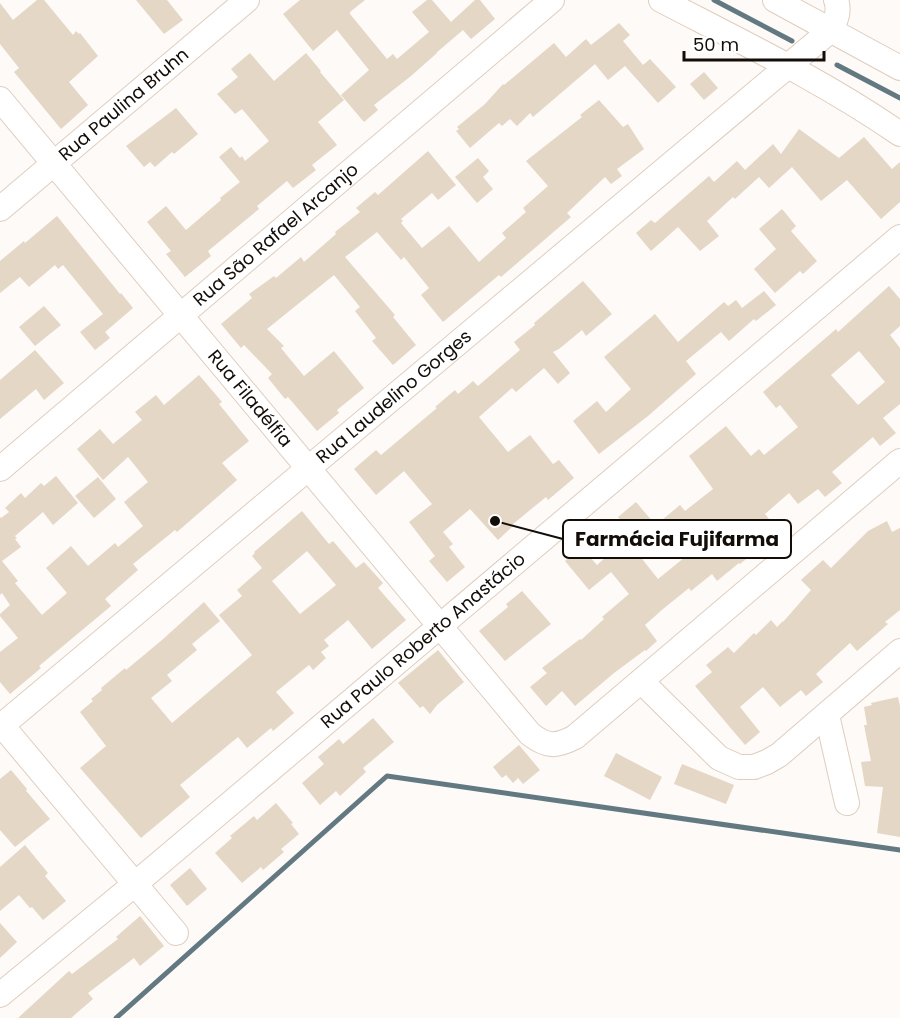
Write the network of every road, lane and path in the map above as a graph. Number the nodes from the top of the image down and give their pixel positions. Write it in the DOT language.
graph roads {
  1 [pos="247,0"];
  2 [pos="552,0"];
  3 [pos="661,0"];
  4 [pos="775,0"];
  5 [pos="836,0"];
  6 [pos="831,30"];
  7 [pos="788,66"];
  8 [pos="900,68"];
  9 [pos="0,99"];
  10 [pos="900,134"];
  11 [pos="54,164"];
  12 [pos="0,208"];
  13 [pos="900,237"];
  14 [pos="181,316"];
  15 [pos="900,460"];
  16 [pos="0,469"];
  17 [pos="309,469"];
  18 [pos="440,627"];
  19 [pos="900,651"];
  20 [pos="642,682"];
  21 [pos="827,715"];
  22 [pos="1,725"];
  23 [pos="847,803"];
  24 [pos="135,884"];
  25 [pos="176,933"];
  26 [pos="0,994"];
  1 -- 11 [label="street, Rua Paulina Bruhn"];
  2 -- 14 [label="street, Rua São Rafael Arcanjo"];
  3 -- 7 [label="street"];
  4 -- 6 [label="street"];
  5 -- 6 [label="street"];
  6 -- 7 [label="street, Rua Laudelino Gorges"];
  6 -- 8 [label="street"];
  7 -- 10 [label="street"];
  7 -- 17 [label="street, Rua Laudelino Gorges"];
  9 -- 11 [label="street, Rua Filadélfia"];
  11 -- 12 [label="street, Rua Paulina Bruhn"];
  11 -- 14 [label="street, Rua Filadélfia"];
  13 -- 18 [label="street, Rua Paulo Roberto Anastácio"];
  14 -- 16 [label="street, Rua São Rafael Arcanjo"];
  14 -- 17 [label="street, Rua Filadélfia"];
  15 -- 20 [label="street"];
  17 -- 18 [label="street, Rua Filadélfia"];
  17 -- 22 [label="street, Rua Laudelino Gorges"];
  18 -- 20 [label="street, Rua Filadélfia"];
  18 -- 24 [label="street, Rua Paulo Roberto Anastácio"];
  19 -- 21 [label="street"];
  20 -- 21 [label="street"];
  21 -- 23 [label="street"];
  22 -- 24 [label="street"];
  24 -- 25 [label="street"];
  24 -- 26 [label="street, Rua Paulo Roberto Anastácio"];
}
